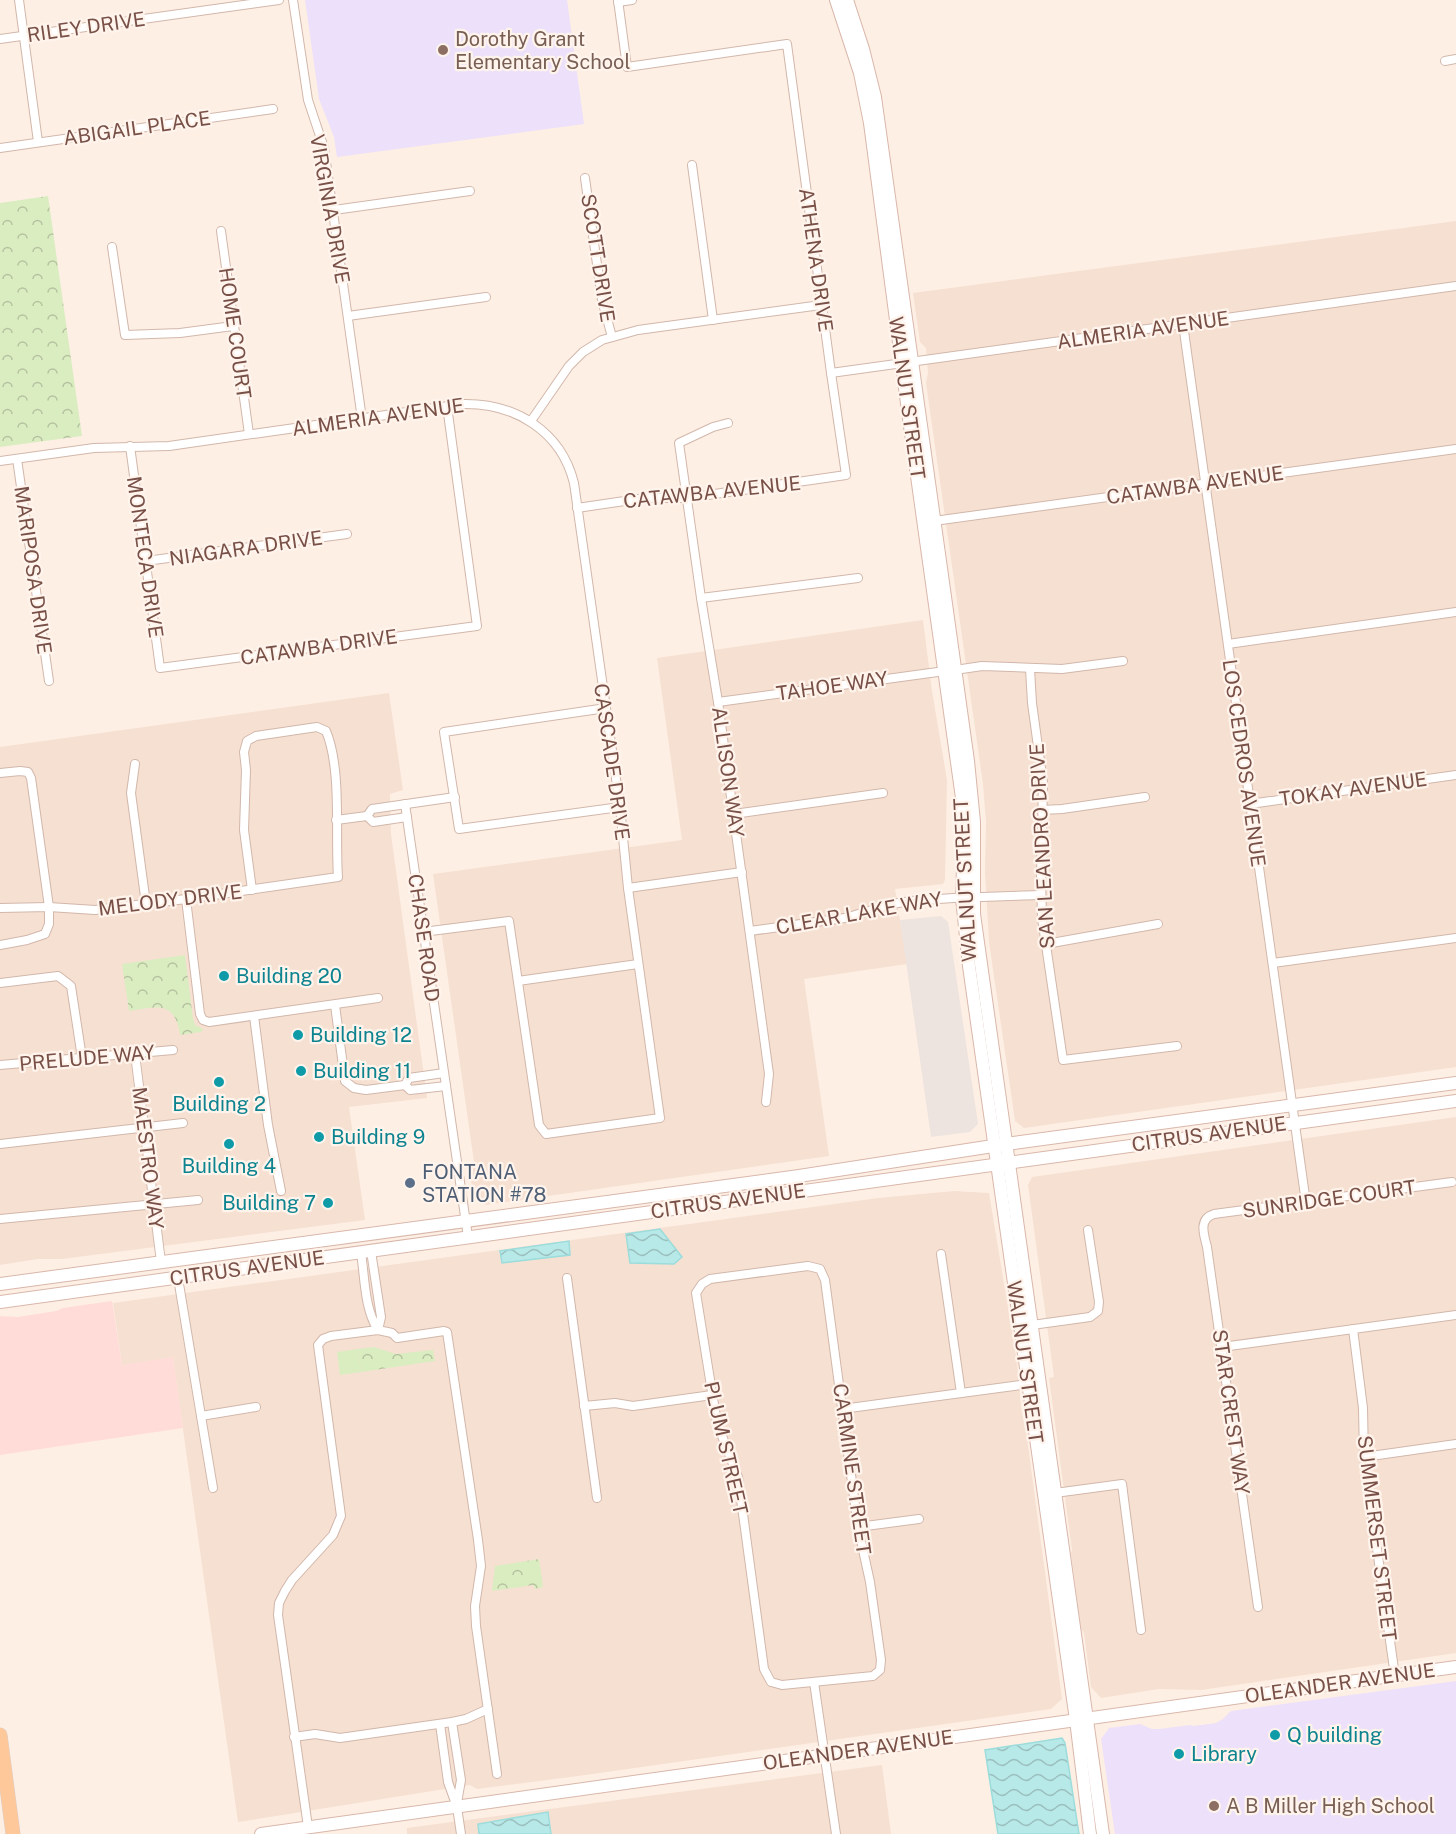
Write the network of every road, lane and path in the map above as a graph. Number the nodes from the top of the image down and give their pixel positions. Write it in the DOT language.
graph roads {
  1 [pos="19,0"];
  2 [pos="279,0"];
  3 [pos="293,0"];
  4 [pos="632,0"];
  5 [pos="836,0"];
  6 [pos="847,0"];
  7 [pos="618,1"];
  8 [pos="23,35"];
  9 [pos="0,39"];
  10 [pos="1456,59"];
  11 [pos="1444,61"];
  12 [pos="273,110"];
  13 [pos="38,142"];
  14 [pos="0,148"];
  15 [pos="692,165"];
  16 [pos="585,178"];
  17 [pos="470,191"];
  18 [pos="334,210"];
  19 [pos="221,231"];
  20 [pos="112,247"];
  21 [pos="1456,286"];
  22 [pos="486,297"];
  23 [pos="821,304"];
  24 [pos="348,316"];
  25 [pos="713,320"];
  26 [pos="1183,324"];
  27 [pos="233,326"];
  28 [pos="612,337"];
  29 [pos="907,363"];
  30 [pos="831,373"];
  31 [pos="447,406"];
  32 [pos="362,419"];
  33 [pos="531,420"];
  34 [pos="728,423"];
  35 [pos="249,434"];
  36 [pos="130,446"];
  37 [pos="1456,449"];
  38 [pos="17,459"];
  39 [pos="0,461"];
  40 [pos="846,475"];
  41 [pos="1205,484"];
  42 [pos="687,498"];
  43 [pos="578,508"];
  44 [pos="934,521"];
  45 [pos="347,534"];
  46 [pos="146,561"];
  47 [pos="858,578"];
  48 [pos="701,598"];
  49 [pos="1456,612"];
  50 [pos="1228,644"];
  51 [pos="1124,661"];
  52 [pos="160,668"];
  53 [pos="1030,669"];
  54 [pos="950,671"];
  55 [pos="48,681"];
  56 [pos="718,702"];
  57 [pos="606,708"];
  58 [pos="135,764"];
  59 [pos="0,773"];
  60 [pos="1456,775"];
  61 [pos="883,794"];
  62 [pos="455,797"];
  63 [pos="1145,798"];
  64 [pos="405,804"];
  65 [pos="1250,804"];
  66 [pos="620,807"];
  67 [pos="1042,810"];
  68 [pos="734,814"];
  69 [pos="367,816"];
  70 [pos="407,817"];
  71 [pos="336,820"];
  72 [pos="742,872"];
  73 [pos="628,888"];
  74 [pos="252,890"];
  75 [pos="1041,895"];
  76 [pos="967,897"];
  77 [pos="186,899"];
  78 [pos="146,904"];
  79 [pos="49,907"];
  80 [pos="0,908"];
  81 [pos="1158,924"];
  82 [pos="750,931"];
  83 [pos="423,932"];
  84 [pos="1456,938"];
  85 [pos="1046,944"];
  86 [pos="0,945"];
  87 [pos="1273,963"];
  88 [pos="638,964"];
  89 [pos="518,981"];
  90 [pos="0,983"];
  91 [pos="378,998"];
  92 [pos="335,1005"];
  93 [pos="254,1016"];
  94 [pos="1177,1046"];
  95 [pos="173,1050"];
  96 [pos="135,1054"];
  97 [pos="82,1058"];
  98 [pos="0,1065"];
  99 [pos="444,1073"];
  100 [pos="1456,1083"];
  101 [pos="402,1085"];
  102 [pos="446,1086"];
  103 [pos="1456,1101"];
  104 [pos="766,1102"];
  105 [pos="1293,1106"];
  106 [pos="1295,1122"];
  107 [pos="183,1123"];
  108 [pos="145,1127"];
  109 [pos="0,1144"];
  110 [pos="1000,1145"];
  111 [pos="1003,1163"];
  112 [pos="1452,1182"];
  113 [pos="281,1191"];
  114 [pos="198,1200"];
  115 [pos="1306,1203"];
  116 [pos="154,1204"];
  117 [pos="0,1216"];
  118 [pos="1206,1217"];
  119 [pos="465,1220"];
  120 [pos="1088,1230"];
  121 [pos="468,1237"];
  122 [pos="366,1252"];
  123 [pos="941,1254"];
  124 [pos="161,1262"];
  125 [pos="178,1278"];
  126 [pos="567,1278"];
  127 [pos="0,1284"];
  128 [pos="702,1284"];
  129 [pos="0,1302"];
  130 [pos="1456,1315"];
  131 [pos="1032,1325"];
  132 [pos="1353,1329"];
  133 [pos="378,1330"];
  134 [pos="1222,1347"];
  135 [pos="1028,1384"];
  136 [pos="961,1393"];
  137 [pos="712,1395"];
  138 [pos="584,1406"];
  139 [pos="255,1407"];
  140 [pos="842,1409"];
  141 [pos="201,1416"];
  142 [pos="1456,1444"];
  143 [pos="1364,1457"];
  144 [pos="213,1488"];
  145 [pos="1055,1493"];
  146 [pos="597,1498"];
  147 [pos="919,1519"];
  148 [pos="858,1527"];
  149 [pos="1258,1607"];
  150 [pos="1141,1630"];
  151 [pos="1456,1667"];
  152 [pos="1395,1676"];
  153 [pos="814,1682"];
  154 [pos="488,1708"];
  155 [pos="1081,1719"];
  156 [pos="452,1722"];
  157 [pos="440,1724"];
  158 [pos="0,1734"];
  159 [pos="294,1737"];
  160 [pos="825,1755"];
  161 [pos="458,1762"];
  162 [pos="445,1765"];
  163 [pos="497,1774"];
  164 [pos="457,1807"];
  165 [pos="308,1827"];
  166 [pos="13,1834"];
  167 [pos="261,1834"];
  168 [pos="461,1834"];
  169 [pos="836,1834"];
  170 [pos="1090,1834"];
  171 [pos="1103,1834"];
  1 -- 8 [label="street"];
  2 -- 8 [label="street, RILEY DRIVE"];
  3 -- 18 [label="street, VIRGINIA DRIVE"];
  4 -- 7 [label="street"];
  5 -- 29 [label="street, WALNUT STREET"];
  6 -- 29 [label="street, WALNUT STREET"];
  7 -- 23 [label="street, ATHENA DRIVE"];
  8 -- 9 [label="street, RILEY DRIVE"];
  8 -- 13 [label="street"];
  10 -- 11 [label="street"];
  12 -- 13 [label="street, ABIGAIL PLACE"];
  13 -- 14 [label="street, ABIGAIL PLACE"];
  15 -- 25 [label="street"];
  16 -- 28 [label="street, SCOTT DRIVE"];
  17 -- 18 [label="street"];
  18 -- 24 [label="street, VIRGINIA DRIVE"];
  19 -- 27 [label="street, HOME COURT"];
  20 -- 27 [label="street"];
  21 -- 26 [label="street, ALMERIA AVENUE"];
  22 -- 24 [label="street"];
  23 -- 25 [label="street"];
  23 -- 30 [label="street, ATHENA DRIVE"];
  24 -- 32 [label="street, VIRGINIA DRIVE"];
  25 -- 28 [label="street"];
  26 -- 29 [label="street, ALMERIA AVENUE"];
  26 -- 41 [label="street, LOS CEDROS AVENUE"];
  27 -- 35 [label="street, HOME COURT"];
  28 -- 33 [label="street"];
  29 -- 30 [label="street, ALMERIA AVENUE"];
  29 -- 44 [label="street, WALNUT STREET"];
  29 -- 54 [label="street, WALNUT STREET"];
  30 -- 40 [label="street, ATHENA DRIVE"];
  31 -- 32 [label="street, ALMERIA AVENUE"];
  31 -- 33 [label="street, ALMERIA AVENUE"];
  31 -- 52 [label="street, CATAWBA DRIVE"];
  32 -- 35 [label="street, ALMERIA AVENUE"];
  33 -- 43 [label="street, CASCADE DRIVE"];
  34 -- 42 [label="street, ALLISON WAY"];
  35 -- 36 [label="street, ALMERIA AVENUE"];
  36 -- 38 [label="street, ALMERIA AVENUE"];
  36 -- 46 [label="street, MONTECA DRIVE"];
  37 -- 41 [label="street, CATAWBA AVENUE"];
  38 -- 39 [label="street, ALMERIA AVENUE"];
  38 -- 55 [label="street, MARIPOSA DRIVE"];
  40 -- 42 [label="street, CATAWBA AVENUE"];
  41 -- 44 [label="street, CATAWBA AVENUE"];
  41 -- 50 [label="street, LOS CEDROS AVENUE"];
  42 -- 43 [label="street, CATAWBA AVENUE"];
  42 -- 48 [label="street, ALLISON WAY"];
  43 -- 57 [label="street, CASCADE DRIVE"];
  44 -- 54 [label="street, WALNUT STREET"];
  45 -- 46 [label="street, NIAGARA DRIVE"];
  46 -- 52 [label="street, MONTECA DRIVE"];
  47 -- 48 [label="street"];
  48 -- 56 [label="street, ALLISON WAY"];
  49 -- 50 [label="street"];
  50 -- 65 [label="street, LOS CEDROS AVENUE"];
  51 -- 53 [label="street, TAHOE WAY"];
  53 -- 54 [label="street, TAHOE WAY"];
  53 -- 67 [label="street, SAN LEANDRO DRIVE"];
  54 -- 56 [label="street, TAHOE WAY"];
  54 -- 76 [label="street, WALNUT STREET"];
  56 -- 68 [label="street, ALLISON WAY"];
  57 -- 62 [label="street"];
  57 -- 66 [label="street, CASCADE DRIVE"];
  58 -- 78 [label="street"];
  59 -- 79 [label="street"];
  60 -- 65 [label="street, TOKAY AVENUE"];
  61 -- 68 [label="street"];
  62 -- 64 [label="street"];
  62 -- 66 [label="street"];
  63 -- 67 [label="street"];
  64 -- 69 [label="street"];
  64 -- 70 [label="street, CHASE ROAD"];
  65 -- 87 [label="street, LOS CEDROS AVENUE"];
  66 -- 73 [label="street, CASCADE DRIVE"];
  67 -- 75 [label="street, SAN LEANDRO DRIVE"];
  68 -- 72 [label="street, ALLISON WAY"];
  69 -- 70 [label="street"];
  69 -- 71 [label="street"];
  70 -- 83 [label="street, CHASE ROAD"];
  71 -- 74 [label="street, MELODY DRIVE"];
  71 -- 74 [label="street"];
  72 -- 73 [label="street"];
  72 -- 82 [label="street, ALLISON WAY"];
  73 -- 88 [label="street, CASCADE DRIVE"];
  74 -- 77 [label="street, MELODY DRIVE"];
  75 -- 76 [label="street, CLEAR LAKE WAY"];
  75 -- 85 [label="street, SAN LEANDRO DRIVE"];
  76 -- 82 [label="street, CLEAR LAKE WAY"];
  76 -- 110 [label="street, WALNUT STREET"];
  77 -- 78 [label="street, MELODY DRIVE"];
  77 -- 93 [label="street"];
  78 -- 79 [label="street, MELODY DRIVE"];
  79 -- 80 [label="street, MELODY DRIVE"];
  79 -- 86 [label="street"];
  81 -- 85 [label="street"];
  82 -- 104 [label="street, ALLISON WAY"];
  83 -- 89 [label="street"];
  83 -- 99 [label="street, CHASE ROAD"];
  84 -- 87 [label="street"];
  85 -- 94 [label="street, SAN LEANDRO DRIVE"];
  87 -- 105 [label="street, LOS CEDROS AVENUE"];
  88 -- 89 [label="street"];
  88 -- 89 [label="street, CASCADE DRIVE"];
  90 -- 97 [label="street"];
  91 -- 92 [label="street"];
  92 -- 93 [label="street"];
  92 -- 101 [label="street"];
  93 -- 113 [label="street"];
  95 -- 96 [label="street, PRELUDE WAY"];
  96 -- 97 [label="street, PRELUDE WAY"];
  96 -- 108 [label="street, MAESTRO WAY"];
  97 -- 98 [label="street, PRELUDE WAY"];
  99 -- 101 [label="street"];
  99 -- 102 [label="street, CHASE ROAD"];
  100 -- 105 [label="street, CITRUS AVENUE"];
  101 -- 102 [label="street"];
  102 -- 119 [label="street, CHASE ROAD"];
  103 -- 106 [label="street, CITRUS AVENUE"];
  105 -- 106 [label="street, LOS CEDROS AVENUE"];
  105 -- 110 [label="street, CITRUS AVENUE"];
  106 -- 111 [label="street, CITRUS AVENUE"];
  106 -- 115 [label="street, LOS CEDROS AVENUE"];
  107 -- 108 [label="street"];
  108 -- 109 [label="street"];
  108 -- 116 [label="street, MAESTRO WAY"];
  110 -- 111 [label="street, WALNUT STREET"];
  110 -- 119 [label="street, CITRUS AVENUE"];
  111 -- 121 [label="street, CITRUS AVENUE"];
  111 -- 131 [label="street, WALNUT STREET"];
  111 -- 135 [label="street, WALNUT STREET"];
  112 -- 115 [label="street, SUNRIDGE COURT"];
  114 -- 116 [label="street"];
  115 -- 118 [label="street, SUNRIDGE COURT"];
  116 -- 117 [label="street"];
  116 -- 124 [label="street, MAESTRO WAY"];
  118 -- 134 [label="street, STAR CREST WAY"];
  119 -- 121 [label="street, CHASE ROAD"];
  119 -- 124 [label="street, CITRUS AVENUE"];
  120 -- 131 [label="street"];
  121 -- 122 [label="street, CITRUS AVENUE"];
  122 -- 125 [label="street, CITRUS AVENUE"];
  122 -- 133 [label="street"];
  123 -- 136 [label="street"];
  124 -- 127 [label="street, CITRUS AVENUE"];
  125 -- 129 [label="street, CITRUS AVENUE"];
  125 -- 141 [label="street"];
  126 -- 138 [label="street"];
  128 -- 137 [label="street, PLUM STREET"];
  128 -- 140 [label="street, CARMINE STREET"];
  130 -- 132 [label="street"];
  131 -- 145 [label="street, WALNUT STREET"];
  132 -- 134 [label="street"];
  132 -- 143 [label="street, SUMMERSET STREET"];
  133 -- 154 [label="street"];
  133 -- 159 [label="street"];
  134 -- 149 [label="street, STAR CREST WAY"];
  135 -- 136 [label="street"];
  135 -- 155 [label="street, WALNUT STREET"];
  136 -- 140 [label="street"];
  137 -- 138 [label="street"];
  137 -- 153 [label="street, PLUM STREET"];
  138 -- 146 [label="street"];
  139 -- 141 [label="street"];
  140 -- 148 [label="street, CARMINE STREET"];
  141 -- 144 [label="street"];
  142 -- 143 [label="street"];
  143 -- 152 [label="street, SUMMERSET STREET"];
  145 -- 150 [label="street"];
  145 -- 155 [label="street, WALNUT STREET"];
  147 -- 148 [label="street"];
  148 -- 153 [label="street, CARMINE STREET"];
  151 -- 152 [label="street, OLEANDER AVENUE"];
  152 -- 155 [label="street, OLEANDER AVENUE"];
  153 -- 160 [label="street"];
  154 -- 156 [label="street"];
  154 -- 163 [label="street"];
  155 -- 160 [label="street, OLEANDER AVENUE"];
  155 -- 170 [label="street, WALNUT STREET"];
  155 -- 171 [label="street, WALNUT STREET"];
  156 -- 157 [label="street"];
  156 -- 161 [label="street"];
  157 -- 159 [label="street"];
  157 -- 162 [label="street"];
  158 -- 166 [label="main road"];
  159 -- 165 [label="street"];
  160 -- 164 [label="street, OLEANDER AVENUE"];
  160 -- 169 [label="street"];
  161 -- 162 [label="street"];
  161 -- 164 [label="street"];
  162 -- 164 [label="street"];
  164 -- 165 [label="street, OLEANDER AVENUE"];
  164 -- 168 [label="street"];
  165 -- 167 [label="street, OLEANDER AVENUE"];
}
